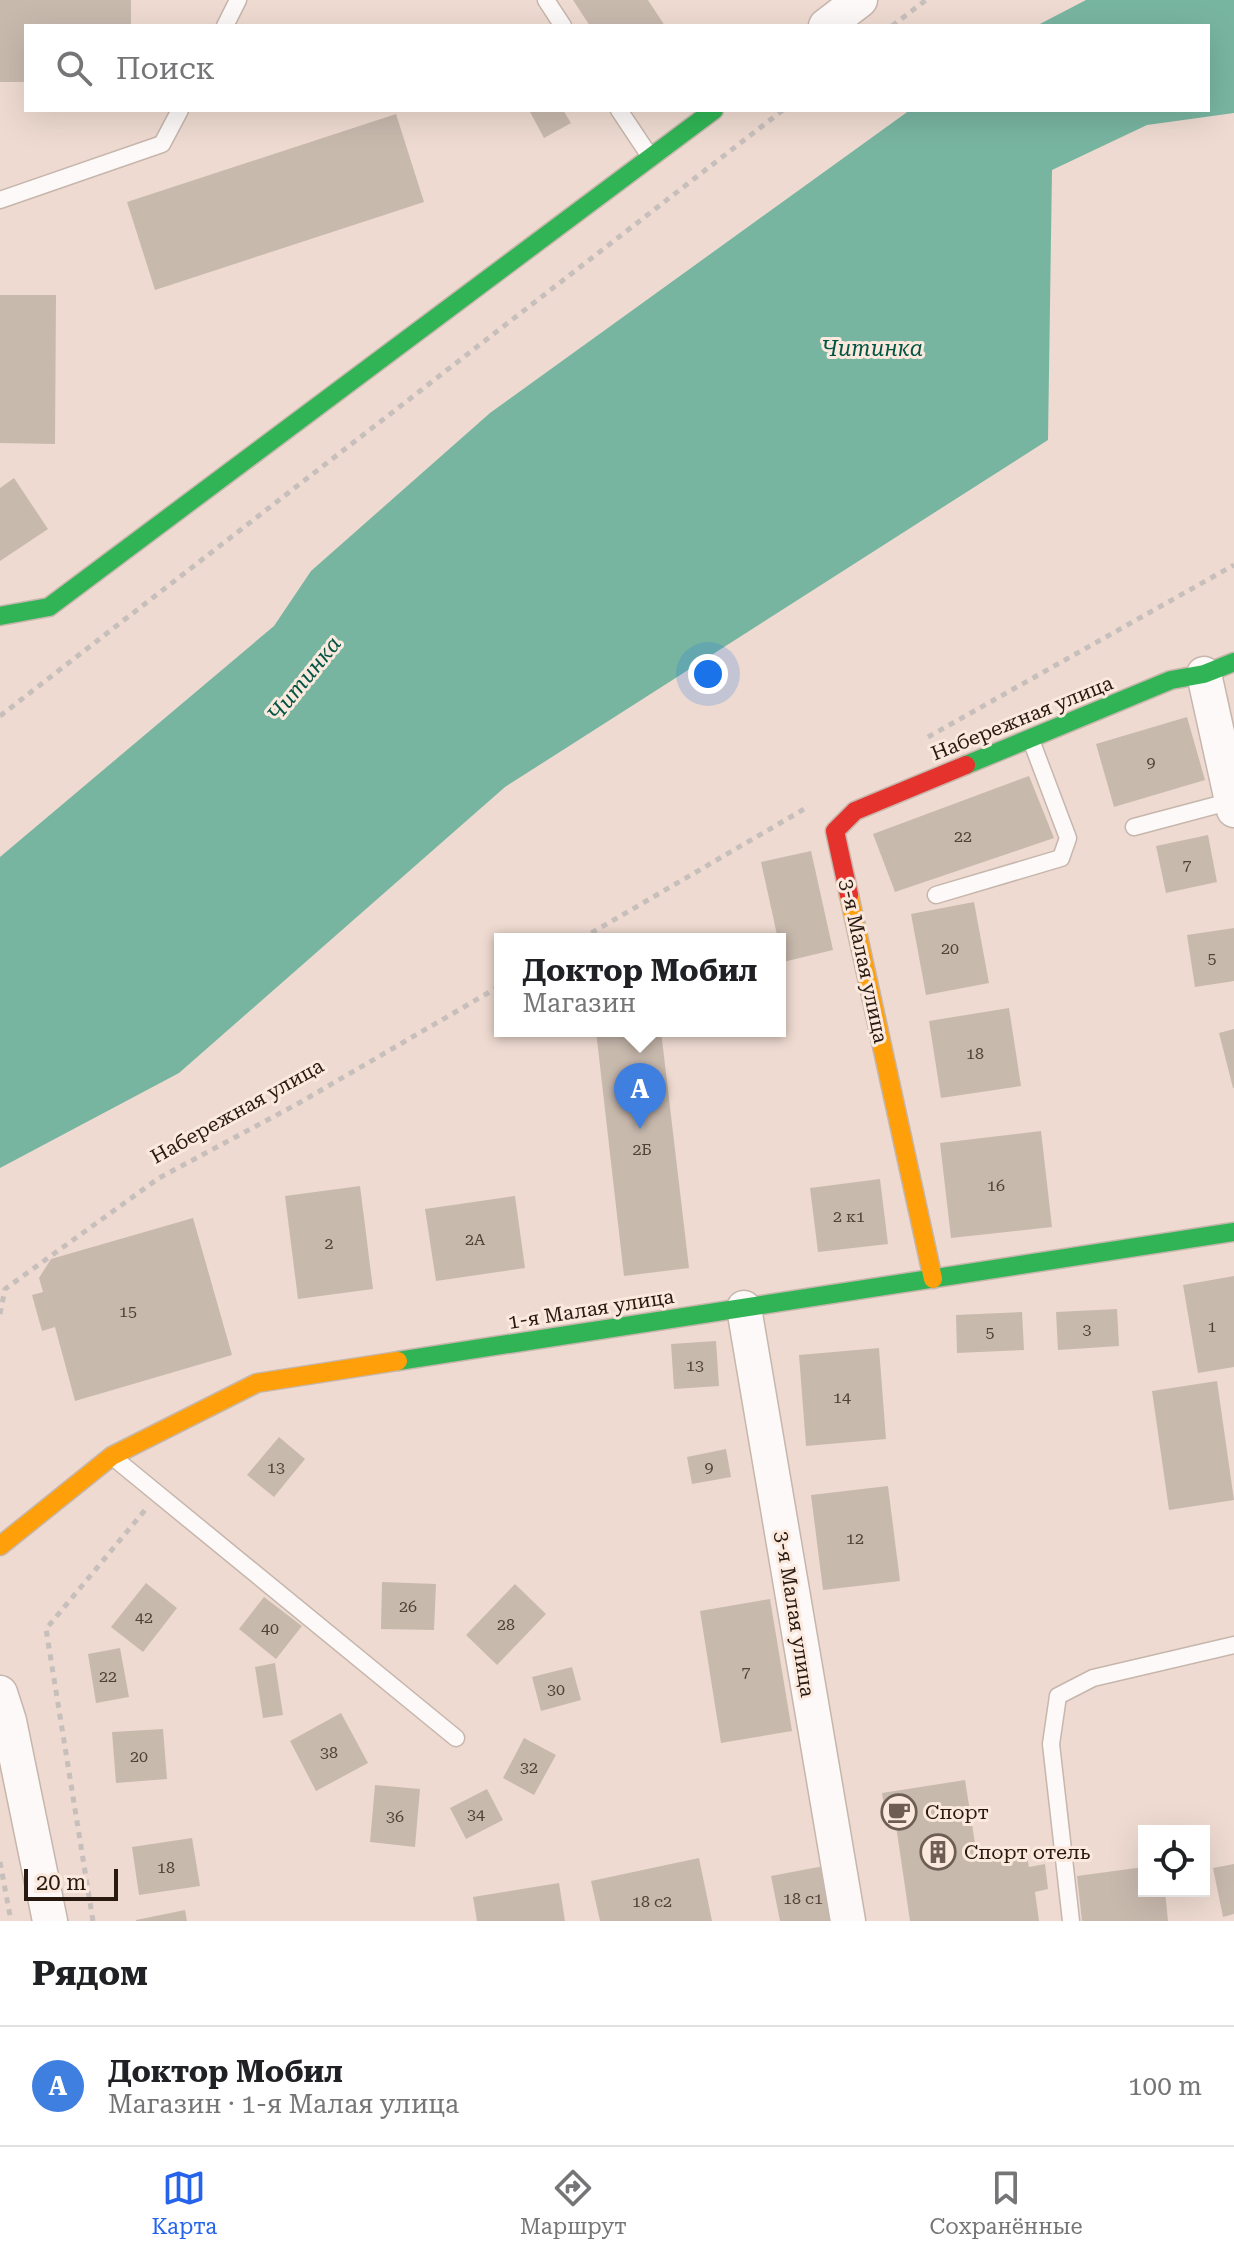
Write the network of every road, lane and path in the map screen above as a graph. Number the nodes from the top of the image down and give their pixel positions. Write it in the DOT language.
graph roads {
  1 [pos="238,0"];
  2 [pos="546,0"];
  3 [pos="860,0"];
  4 [pos="926,0"];
  5 [pos="226,24"];
  6 [pos="562,24"];
  7 [pos="829,24"];
  8 [pos="895,24"];
  9 [pos="179,112"];
  10 [pos="620,112"];
  11 [pos="711,112"];
  12 [pos="780,112"];
  13 [pos="651,158"];
  14 [pos="0,200"];
  15 [pos="1234,565"];
  16 [pos="0,616"];
  17 [pos="1219,668"];
  18 [pos="0,716"];
  19 [pos="1030,738"];
  20 [pos="918,743"];
  21 [pos="1233,805"];
  22 [pos="810,806"];
  23 [pos="1134,827"];
  24 [pos="835,831"];
  25 [pos="936,895"];
  26 [pos="591,933"];
  27 [pos="494,989"];
  28 [pos="1234,1232"];
  29 [pos="933,1279"];
  30 [pos="744,1308"];
  31 [pos="0,1314"];
  32 [pos="112,1456"];
  33 [pos="158,1494"];
  34 [pos="0,1546"];
  35 [pos="1234,1645"];
  36 [pos="0,1693"];
  37 [pos="456,1738"];
  38 [pos="0,1862"];
  39 [pos="11,1921"];
  40 [pos="50,1921"];
  41 [pos="93,1921"];
  42 [pos="848,1921"];
  43 [pos="1071,1921"];
  1 -- 5 [label="lane"];
  2 -- 6 [label="lane"];
  3 -- 7 [label="street"];
  4 -- 8 [label="path"];
  9 -- 14 [label="lane"];
  10 -- 13 [label="lane"];
  11 -- 13 [label="street"];
  12 -- 18 [label="path"];
  13 -- 16 [label="street"];
  15 -- 20 [label="path"];
  17 -- 19 [label="street, Набережная улица"];
  17 -- 21 [label="street"];
  19 -- 24 [label="street, Набережная улица"];
  19 -- 25 [label="lane"];
  21 -- 23 [label="lane"];
  22 -- 26 [label="path"];
  24 -- 29 [label="street, 3-я Малая улица"];
  27 -- 31 [label="path, Набережная улица"];
  28 -- 29 [label="street, 1-я Малая улица"];
  29 -- 30 [label="street, 1-я Малая улица"];
  30 -- 32 [label="street, 1-я Малая улица"];
  30 -- 42 [label="street, 3-я Малая улица"];
  32 -- 33 [label="lane"];
  32 -- 34 [label="street, 1-я Малая улица"];
  33 -- 37 [label="lane"];
  33 -- 41 [label="path"];
  35 -- 43 [label="lane"];
  36 -- 40 [label="street"];
  38 -- 39 [label="path"];
}
